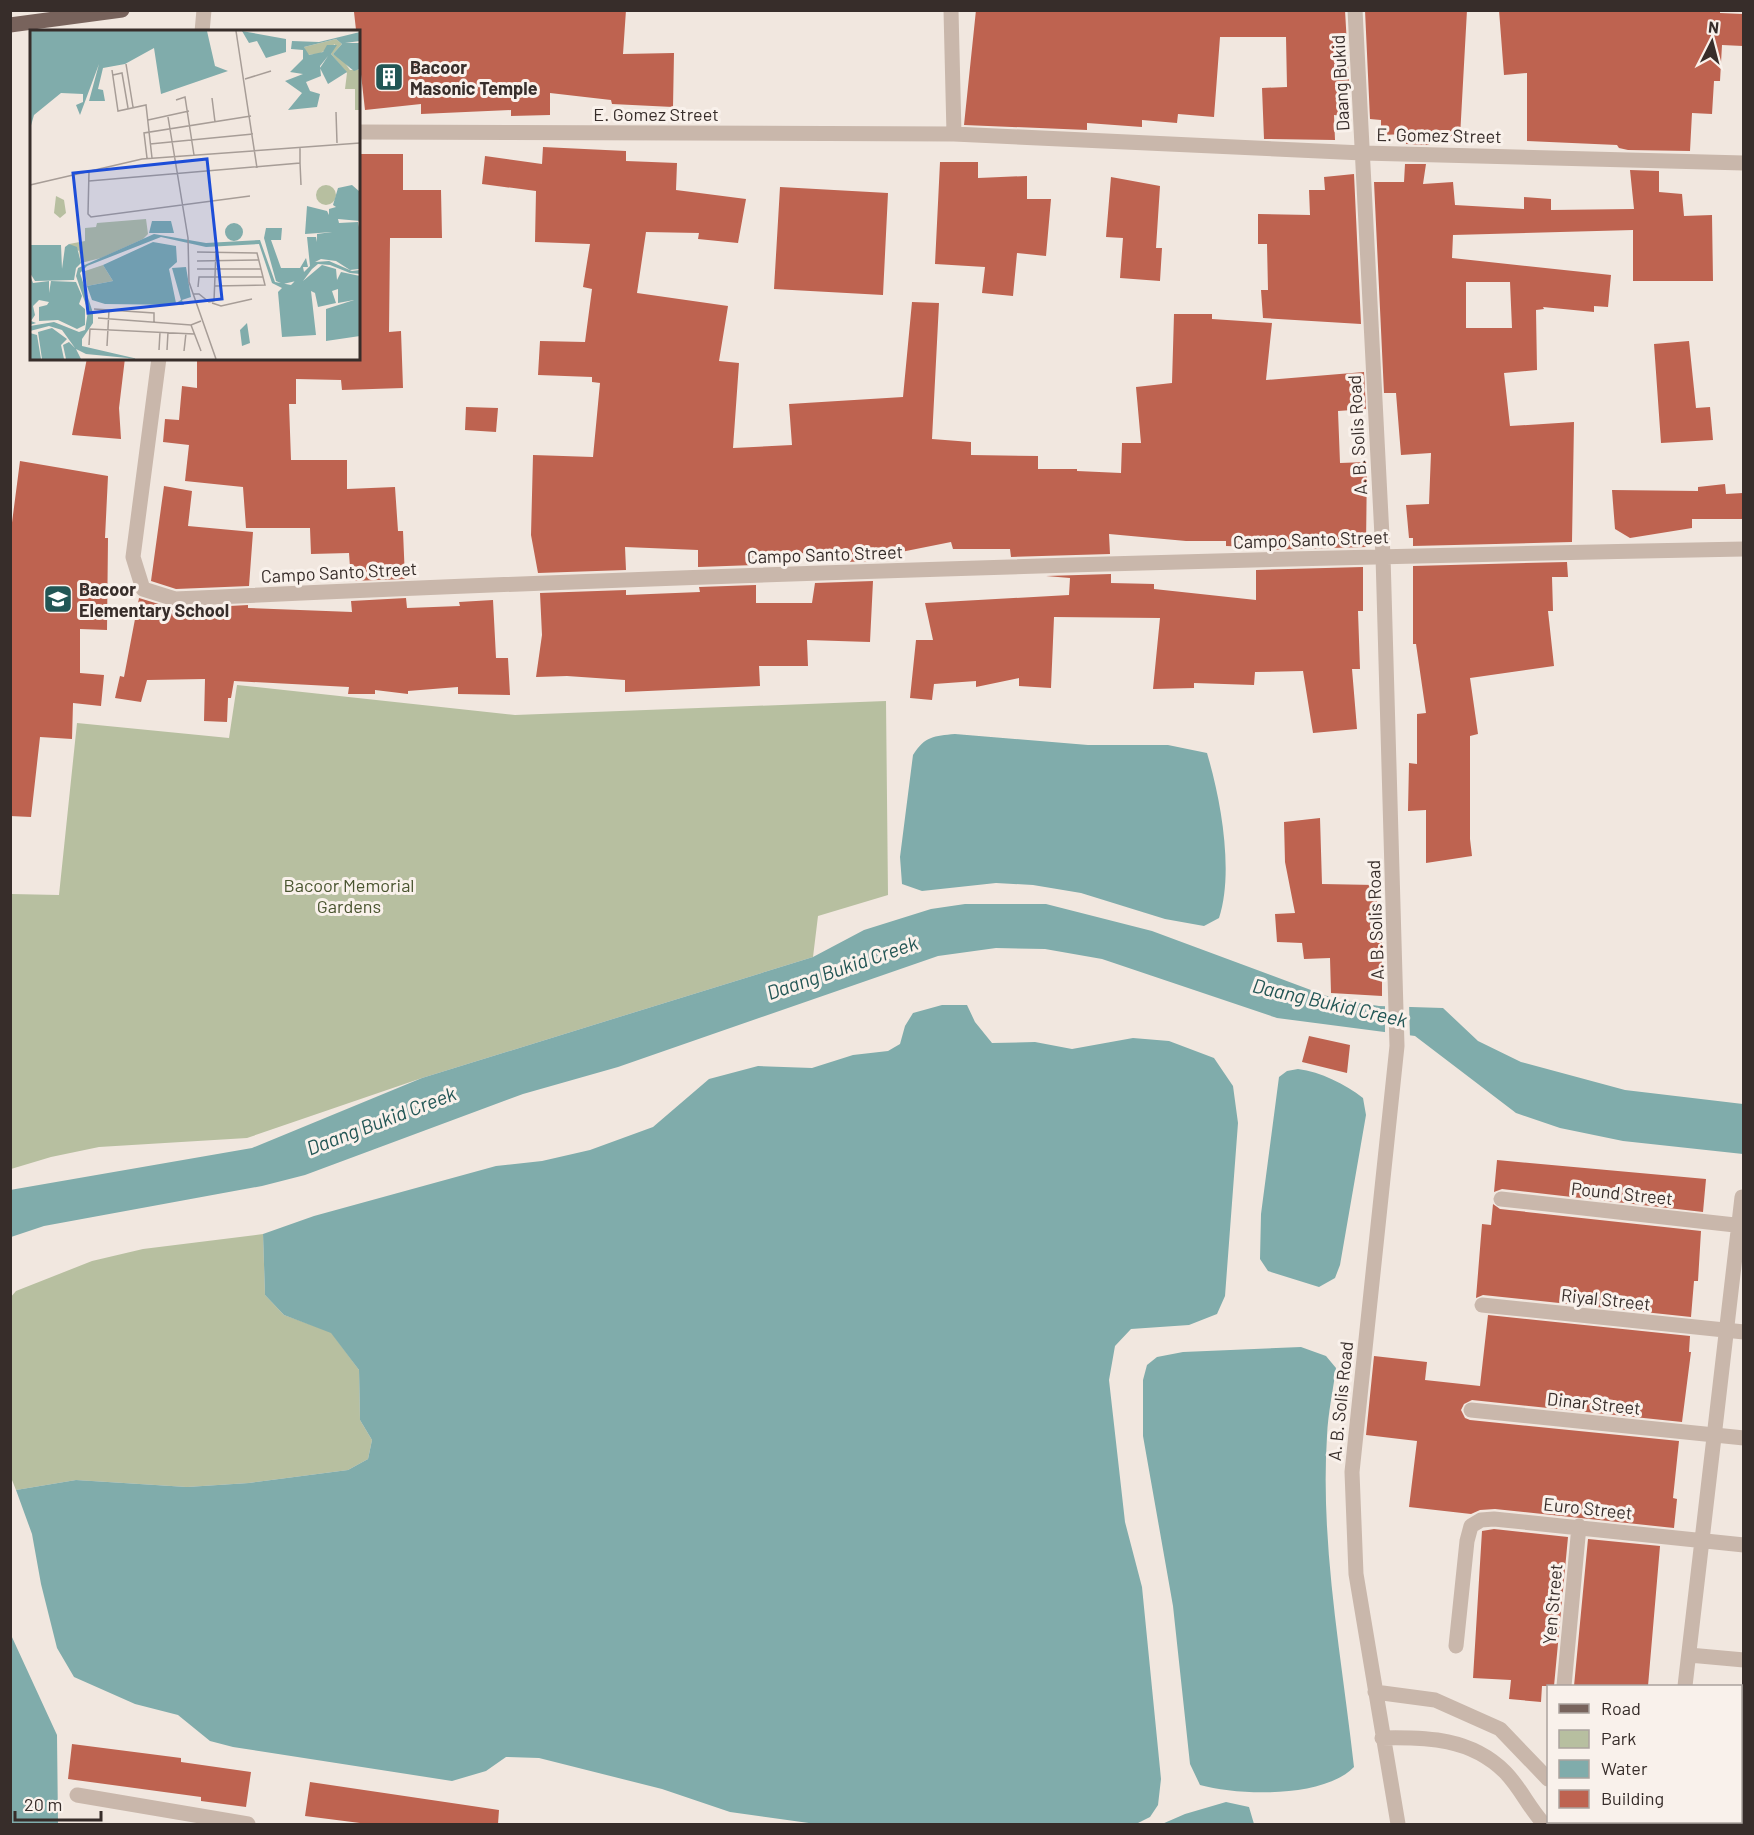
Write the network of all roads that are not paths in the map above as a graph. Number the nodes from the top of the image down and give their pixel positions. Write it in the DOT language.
graph roads {
  1 [pos="122,10"];
  2 [pos="204,10"];
  3 [pos="951,10"];
  4 [pos="1355,10"];
  5 [pos="10,25"];
  6 [pos="202,30"];
  7 [pos="360,132"];
  8 [pos="954,134"];
  9 [pos="1363,153"];
  10 [pos="1743,163"];
  11 [pos="159,360"];
  12 [pos="1743,549"];
  13 [pos="1383,556"];
  14 [pos="1742,1197"];
  15 [pos="1501,1199"];
  16 [pos="1741,1226"];
  17 [pos="1482,1305"];
  18 [pos="1726,1331"];
  19 [pos="1743,1332"];
  20 [pos="1471,1410"];
  21 [pos="1713,1435"];
  22 [pos="1743,1438"];
  23 [pos="1579,1526"];
  24 [pos="1701,1540"];
  25 [pos="1743,1545"];
  26 [pos="1456,1646"];
  27 [pos="1689,1655"];
  28 [pos="1743,1660"];
  29 [pos="1564,1685"];
  30 [pos="1685,1685"];
  31 [pos="1375,1692"];
  32 [pos="1382,1738"];
  33 [pos="1547,1778"];
  34 [pos="77,1796"];
  35 [pos="248,1824"];
  36 [pos="1398,1824"];
  37 [pos="1544,1824"];
  1 -- 5 [label="main road"];
  2 -- 6 [label="street"];
  3 -- 8 [label="street"];
  4 -- 9 [label="street, Daang Bukid"];
  7 -- 8 [label="street, E. Gomez Street"];
  8 -- 9 [label="street, E. Gomez Street"];
  9 -- 10 [label="street, E. Gomez Street"];
  9 -- 13 [label="street, A. B. Solis Road"];
  11 -- 13 [label="street, Campo Santo Street"];
  12 -- 13 [label="street, Campo Santo Street"];
  13 -- 31 [label="street, A. B. Solis Road"];
  14 -- 16 [label="street"];
  15 -- 16 [label="street, Pound Street"];
  16 -- 18 [label="street"];
  17 -- 18 [label="street, Riyal Street"];
  18 -- 19 [label="street, Riyal Street"];
  18 -- 21 [label="street"];
  20 -- 21 [label="street, Dinar Street"];
  21 -- 22 [label="street, Dinar Street"];
  21 -- 24 [label="street"];
  23 -- 24 [label="street, Euro Street"];
  23 -- 26 [label="street, Euro Street"];
  23 -- 29 [label="street, Yen Street"];
  24 -- 25 [label="street, Euro Street"];
  24 -- 27 [label="street"];
  27 -- 28 [label="street"];
  27 -- 30 [label="street"];
  31 -- 32 [label="street, A. B. Solis Road"];
  31 -- 33 [label="street"];
  32 -- 36 [label="street, A. B. Solis Road"];
  32 -- 37 [label="street"];
  34 -- 35 [label="street"];
}
